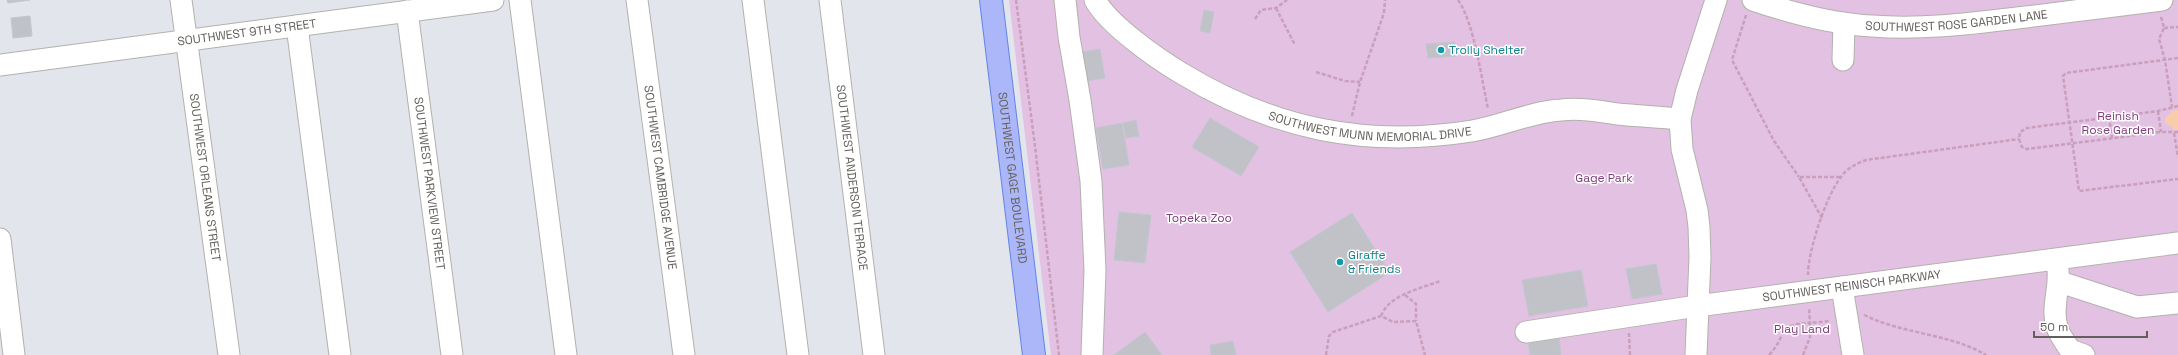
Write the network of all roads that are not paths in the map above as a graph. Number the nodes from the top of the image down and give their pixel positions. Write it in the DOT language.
graph roads {
  1 [pos="180,0"];
  2 [pos="493,0"];
  3 [pos="520,0"];
  4 [pos="637,0"];
  5 [pos="753,0"];
  6 [pos="830,0"];
  7 [pos="991,0"];
  8 [pos="1065,0"];
  9 [pos="1095,0"];
  10 [pos="1716,0"];
  11 [pos="2159,0"];
  12 [pos="1750,6"];
  13 [pos="407,11"];
  14 [pos="1844,24"];
  15 [pos="296,26"];
  16 [pos="186,40"];
  17 [pos="1843,60"];
  18 [pos="0,65"];
  19 [pos="1680,119"];
  20 [pos="0,240"];
  21 [pos="2178,243"];
  22 [pos="2058,259"];
  23 [pos="2060,282"];
  24 [pos="2178,303"];
  25 [pos="1841,305"];
  26 [pos="1696,306"];
  27 [pos="1526,332"];
  28 [pos="14,355"];
  29 [pos="228,355"];
  30 [pos="340,355"];
  31 [pos="452,355"];
  32 [pos="566,355"];
  33 [pos="684,355"];
  34 [pos="798,355"];
  35 [pos="874,355"];
  36 [pos="1034,355"];
  37 [pos="1092,355"];
  38 [pos="1696,355"];
  39 [pos="1853,355"];
  40 [pos="2084,355"];
  1 -- 16 [label="street, SOUTHWEST ORLEANS STREET"];
  2 -- 13 [label="street, SOUTHWEST 9TH STREET"];
  3 -- 32 [label="street"];
  4 -- 33 [label="street, SOUTHWEST CAMBRIDGE AVENUE"];
  5 -- 34 [label="street"];
  6 -- 35 [label="street, SOUTHWEST ANDERSON TERRACE"];
  7 -- 36 [label="main road, SOUTHWEST GAGE BOULEVARD"];
  8 -- 37 [label="street"];
  9 -- 19 [label="street, SOUTHWEST MUNN MEMORIAL DRIVE"];
  10 -- 19 [label="street"];
  11 -- 14 [label="street, SOUTHWEST ROSE GARDEN LANE"];
  12 -- 14 [label="street, SOUTHWEST ROSE GARDEN LANE"];
  13 -- 15 [label="street, SOUTHWEST 9TH STREET"];
  13 -- 31 [label="street, SOUTHWEST PARKVIEW STREET"];
  14 -- 17 [label="street"];
  15 -- 16 [label="street, SOUTHWEST 9TH STREET"];
  15 -- 30 [label="street"];
  16 -- 18 [label="street, SOUTHWEST 9TH STREET"];
  16 -- 29 [label="street, SOUTHWEST ORLEANS STREET"];
  19 -- 26 [label="street"];
  20 -- 28 [label="street"];
  21 -- 22 [label="street, SOUTHWEST REINISCH PARKWAY"];
  22 -- 23 [label="street"];
  22 -- 25 [label="street, SOUTHWEST REINISCH PARKWAY"];
  23 -- 24 [label="street"];
  23 -- 40 [label="street"];
  25 -- 26 [label="street, SOUTHWEST REINISCH PARKWAY"];
  25 -- 39 [label="street"];
  26 -- 27 [label="street, SOUTHWEST REINISCH PARKWAY"];
  26 -- 38 [label="street"];
}
